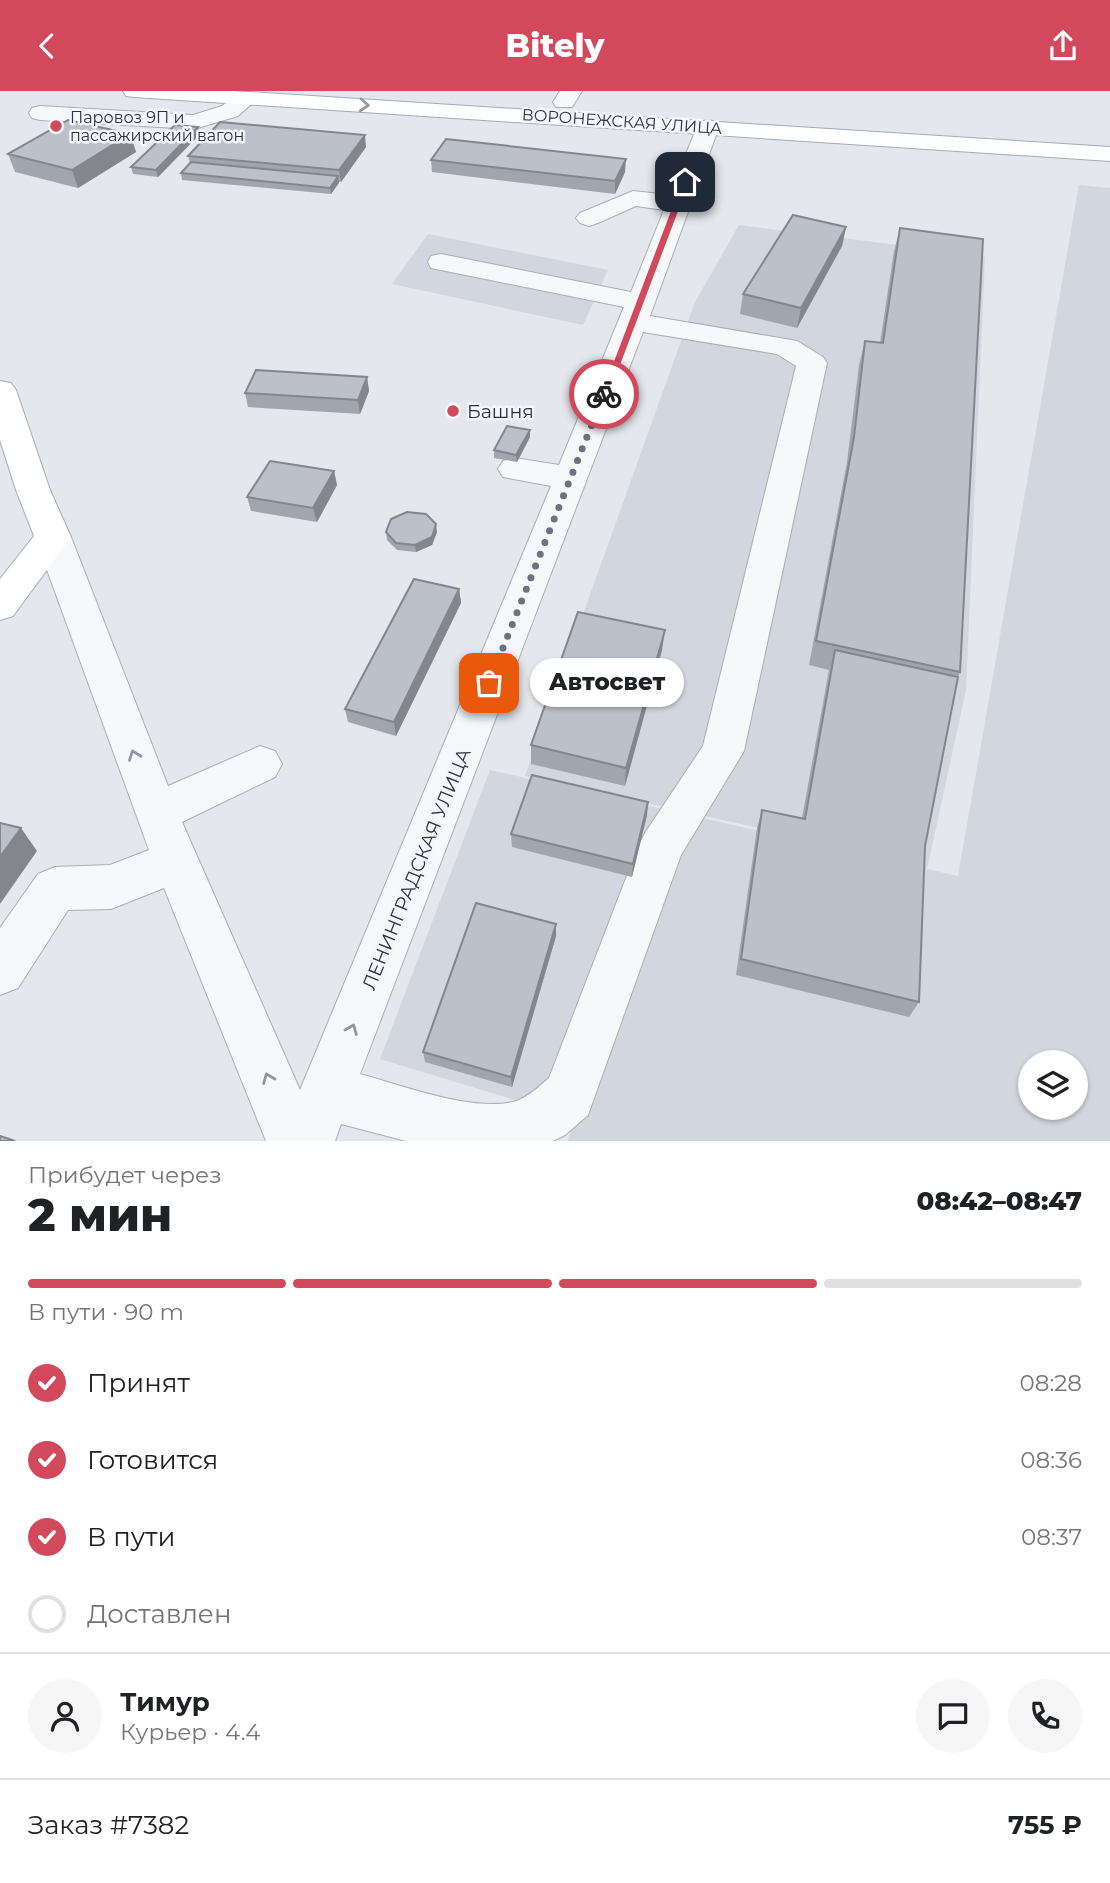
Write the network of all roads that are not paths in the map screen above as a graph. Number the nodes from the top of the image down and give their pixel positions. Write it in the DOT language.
graph roads {
  1 [pos="134,91"];
  2 [pos="408,91"];
  3 [pos="567,97"];
  4 [pos="247,98"];
  5 [pos="40,113"];
  6 [pos="708,127"];
  7 [pos="1110,138"];
  8 [pos="1110,154"];
  9 [pos="677,204"];
  10 [pos="589,218"];
  11 [pos="441,262"];
  12 [pos="637,312"];
  13 [pos="0,390"];
  14 [pos="515,469"];
  15 [pos="571,478"];
  16 [pos="53,537"];
  17 [pos="0,606"];
  18 [pos="260,764"];
  19 [pos="156,813"];
  20 [pos="176,861"];
  21 [pos="0,971"];
  22 [pos="327,1093"];
  23 [pos="294,1141"];
  24 [pos="307,1141"];
  1 -- 4 [label="main road, ВОРОНЕЖСКАЯ УЛИЦА"];
  2 -- 3 [label="main road, ВОРОНЕЖСКАЯ УЛИЦА"];
  3 -- 7 [label="main road, ВОРОНЕЖСКАЯ УЛИЦА"];
  4 -- 5 [label="street"];
  4 -- 6 [label="main road, ВОРОНЕЖСКАЯ УЛИЦА, one-way"];
  6 -- 8 [label="main road, ВОРОНЕЖСКАЯ УЛИЦА"];
  6 -- 9 [label="street, ЛЕНИНГРАДСКАЯ УЛИЦА"];
  9 -- 10 [label="street"];
  9 -- 12 [label="street, ЛЕНИНГРАДСКАЯ УЛИЦА"];
  11 -- 12 [label="street"];
  12 -- 15 [label="street, ЛЕНИНГРАДСКАЯ УЛИЦА"];
  12 -- 22 [label="street"];
  13 -- 16 [label="main road"];
  14 -- 15 [label="street"];
  22 -- 15 [label="street, ЛЕНИНГРАДСКАЯ УЛИЦА, one-way"];
  16 -- 17 [label="main road"];
  19 -- 16 [label="street, one-way"];
  18 -- 19 [label="street"];
  19 -- 20 [label="street"];
  20 -- 21 [label="street"];
  23 -- 20 [label="street, one-way"];
  22 -- 24 [label="street, ЛЕНИНГРАДСКАЯ УЛИЦА"];
}
